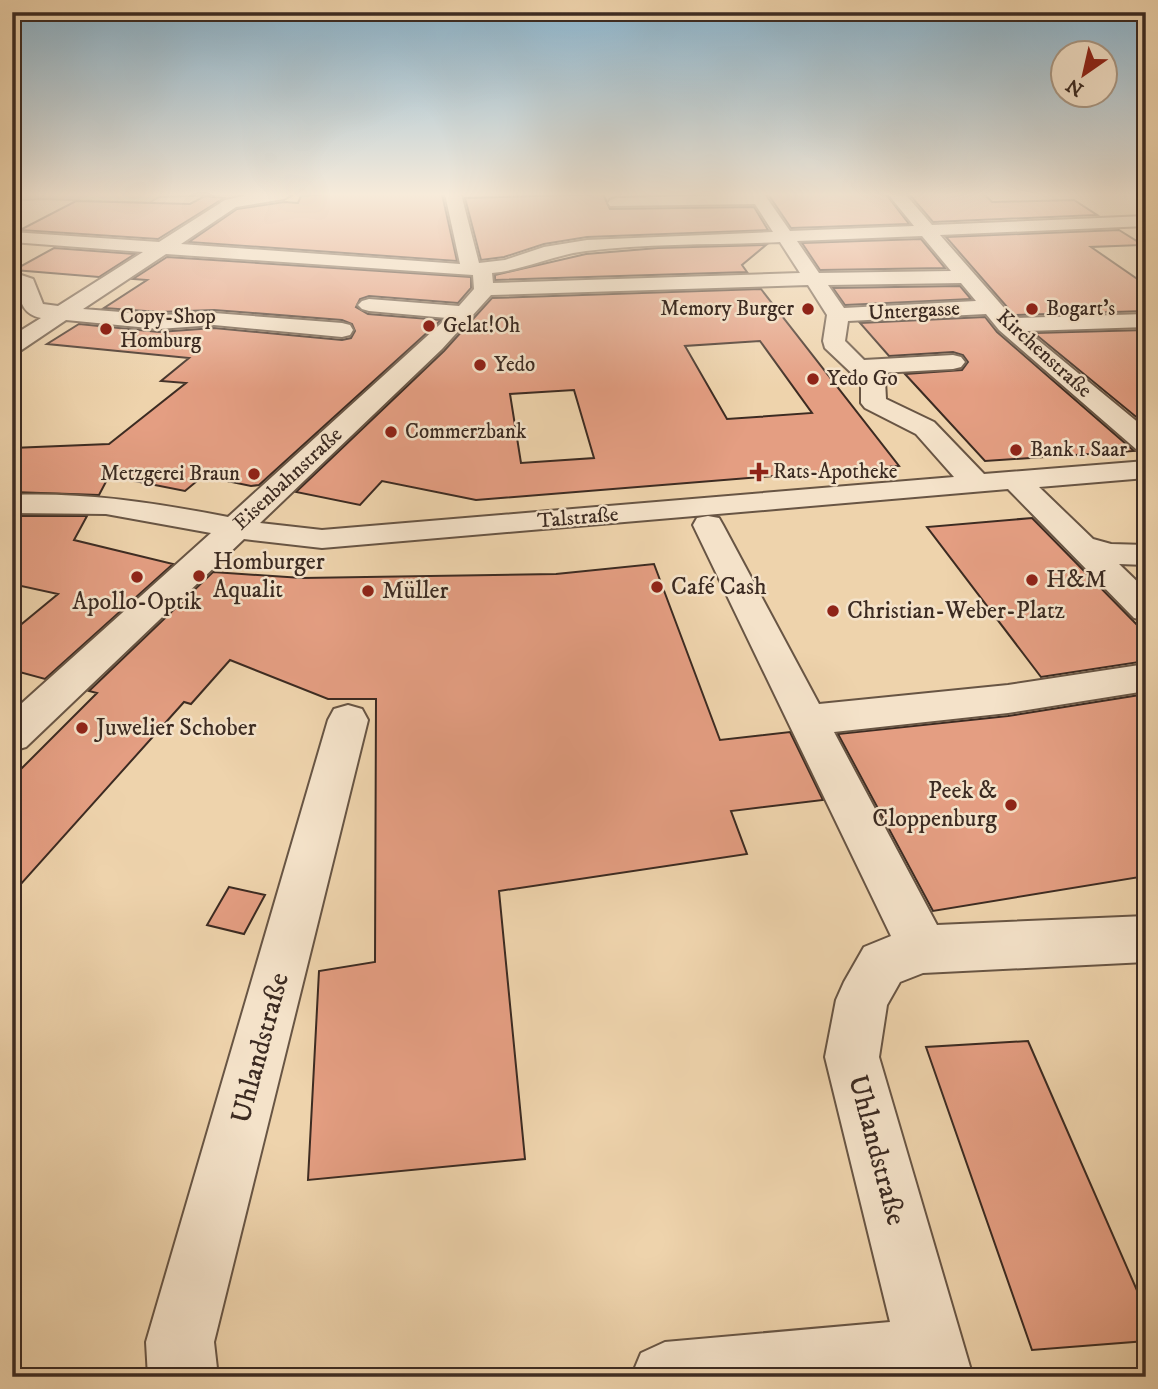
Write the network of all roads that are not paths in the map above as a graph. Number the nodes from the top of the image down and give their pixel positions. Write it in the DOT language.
graph roads {
  1 [pos="147,259"];
  2 [pos="285,259"];
  3 [pos="474,259"];
  4 [pos="530,259"];
  5 [pos="641,259"];
  6 [pos="800,259"];
  7 [pos="952,259"];
  8 [pos="479,276"];
  9 [pos="967,277"];
  10 [pos="815,280"];
  11 [pos="650,283"];
  12 [pos="17,284"];
  13 [pos="369,304"];
  14 [pos="39,311"];
  15 [pos="464,313"];
  16 [pos="64,314"];
  17 [pos="838,315"];
  18 [pos="999,316"];
  19 [pos="12,318"];
  20 [pos="1146,320"];
  21 [pos="12,346"];
  22 [pos="325,347"];
  23 [pos="953,362"];
  24 [pos="860,367"];
  25 [pos="1146,443"];
  26 [pos="1146,469"];
  27 [pos="1016,481"];
  28 [pos="977,484"];
  29 [pos="12,504"];
  30 [pos="708,525"];
  31 [pos="233,530"];
  32 [pos="1081,546"];
  33 [pos="1146,555"];
  34 [pos="1146,610"];
  35 [pos="1146,677"];
  36 [pos="348,720"];
  37 [pos="805,720"];
  38 [pos="12,736"];
  39 [pos="1146,939"];
  40 [pos="923,949"];
  41 [pos="935,1364"];
  42 [pos="183,1377"];
  43 [pos="665,1377"];
  1 -- 16 [label="street"];
  2 -- 8 [label="street"];
  3 -- 8 [label="street"];
  4 -- 8 [label="street"];
  5 -- 11 [label="street"];
  6 -- 10 [label="street"];
  7 -- 9 [label="street, Kirchenstraße"];
  8 -- 11 [label="street"];
  8 -- 15 [label="street, Eisenbahnstraße"];
  9 -- 10 [label="street"];
  9 -- 18 [label="street, Kirchenstraße"];
  10 -- 11 [label="street"];
  10 -- 17 [label="street"];
  12 -- 14 [label="street"];
  13 -- 15 [label="street"];
  14 -- 16 [label="street"];
  14 -- 19 [label="street"];
  15 -- 31 [label="street, Eisenbahnstraße"];
  16 -- 21 [label="street"];
  16 -- 22 [label="street"];
  17 -- 18 [label="street, Untergasse"];
  17 -- 24 [label="street"];
  18 -- 20 [label="street, Untergasse"];
  18 -- 25 [label="street, Kirchenstraße"];
  23 -- 24 [label="street"];
  24 -- 28 [label="street"];
  26 -- 27 [label="street, Talstraße"];
  27 -- 28 [label="street, Talstraße"];
  27 -- 32 [label="street"];
  28 -- 31 [label="street, Talstraße"];
  29 -- 31 [label="street, Talstraße"];
  30 -- 37 [label="street"];
  31 -- 38 [label="street, Eisenbahnstraße"];
  32 -- 33 [label="street"];
  32 -- 34 [label="street"];
  35 -- 37 [label="street"];
  36 -- 42 [label="street, Uhlandstraße"];
  37 -- 40 [label="street"];
  39 -- 40 [label="street, Uhlandstraße"];
  40 -- 41 [label="street, Uhlandstraße"];
  41 -- 43 [label="street, Uhlandstraße"];
}
